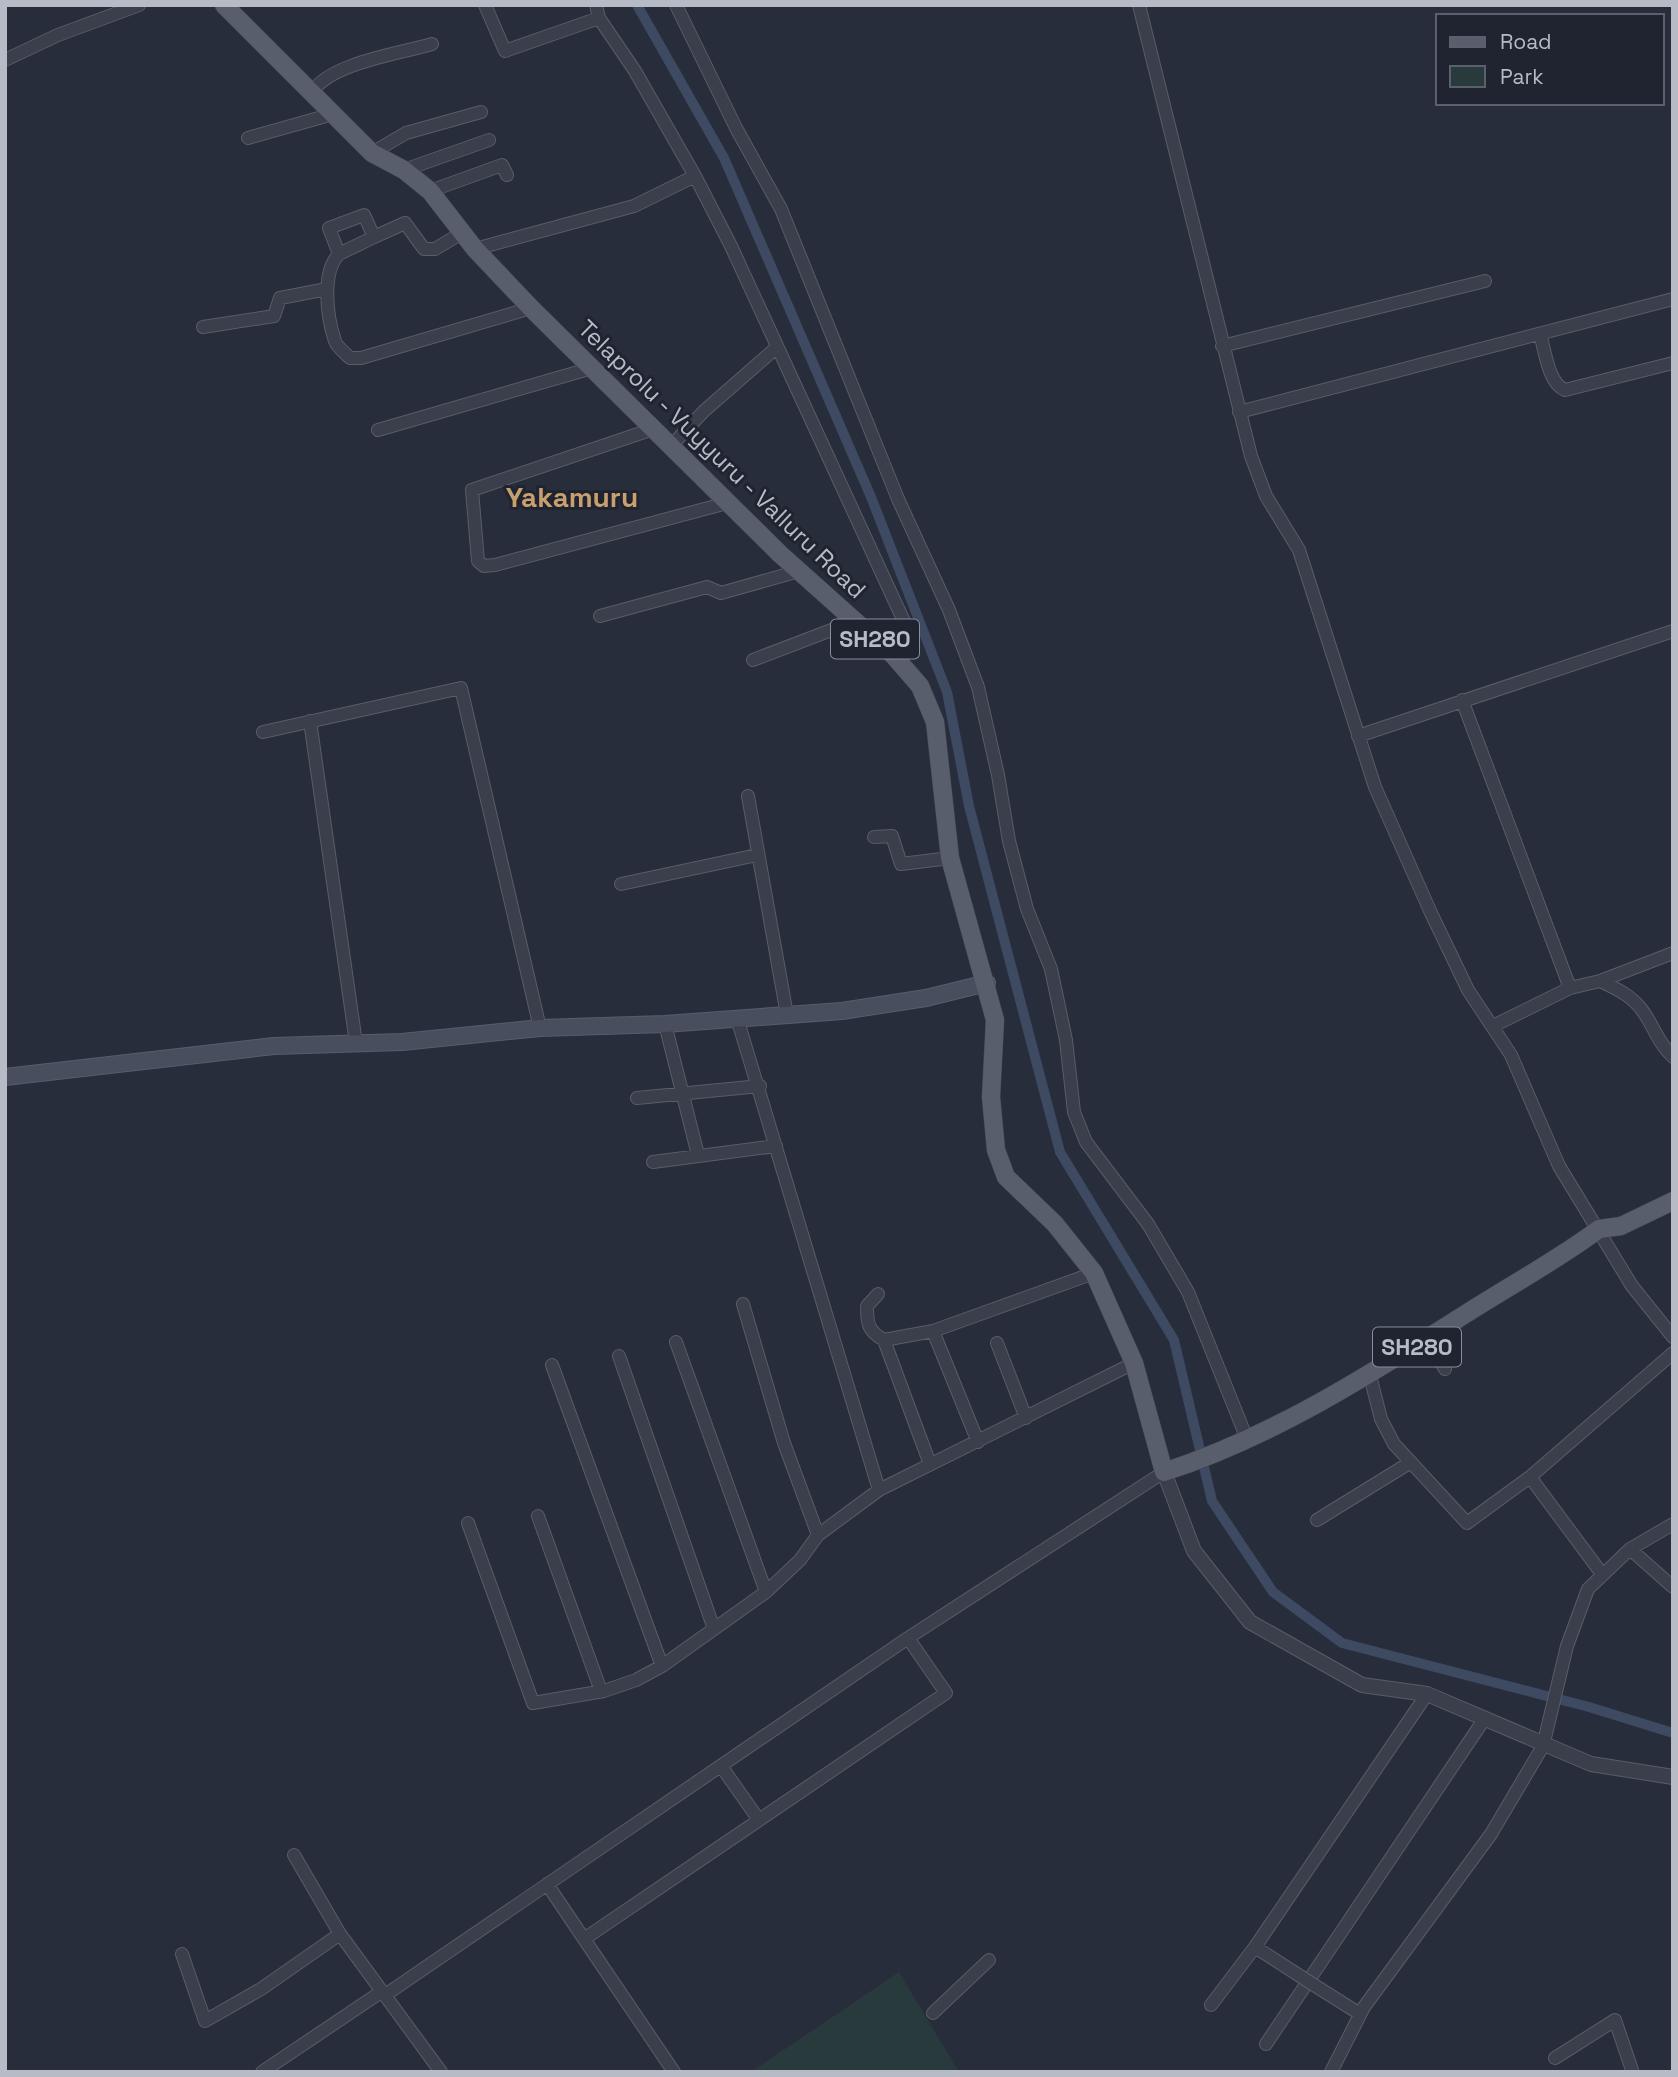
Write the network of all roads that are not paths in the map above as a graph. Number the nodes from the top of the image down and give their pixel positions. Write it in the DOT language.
graph roads {
  1 [pos="139,5"];
  2 [pos="224,5"];
  3 [pos="485,5"];
  4 [pos="676,5"];
  5 [pos="1139,5"];
  6 [pos="597,12"];
  7 [pos="432,44"];
  8 [pos="5,60"];
  9 [pos="312,92"];
  10 [pos="481,112"];
  11 [pos="333,114"];
  12 [pos="248,138"];
  13 [pos="489,140"];
  14 [pos="372,153"];
  15 [pos="404,170"];
  16 [pos="506,176"];
  17 [pos="695,176"];
  18 [pos="430,191"];
  19 [pos="462,233"];
  20 [pos="374,237"];
  21 [pos="475,248"];
  22 [pos="339,254"];
  23 [pos="1485,281"];
  24 [pos="327,289"];
  25 [pos="1673,299"];
  26 [pos="531,308"];
  27 [pos="203,327"];
  28 [pos="1540,334"];
  29 [pos="1222,346"];
  30 [pos="776,348"];
  31 [pos="1673,363"];
  32 [pos="592,368"];
  33 [pos="1239,412"];
  34 [pos="653,429"];
  35 [pos="378,430"];
  36 [pos="671,446"];
  37 [pos="727,503"];
  38 [pos="799,572"];
  39 [pos="600,616"];
  40 [pos="855,621"];
  41 [pos="1673,631"];
  42 [pos="894,656"];
  43 [pos="753,660"];
  44 [pos="1462,700"];
  45 [pos="310,721"];
  46 [pos="262,732"];
  47 [pos="1358,736"];
  48 [pos="748,796"];
  49 [pos="874,837"];
  50 [pos="757,855"];
  51 [pos="950,859"];
  52 [pos="621,884"];
  53 [pos="1673,953"];
  54 [pos="1600,981"];
  55 [pos="987,983"];
  56 [pos="1570,988"];
  57 [pos="787,1015"];
  58 [pos="737,1018"];
  59 [pos="665,1024"];
  60 [pos="1493,1026"];
  61 [pos="540,1028"];
  62 [pos="356,1044"];
  63 [pos="1673,1056"];
  64 [pos="5,1077"];
  65 [pos="760,1086"];
  66 [pos="680,1093"];
  67 [pos="637,1098"];
  68 [pos="776,1146"];
  69 [pos="698,1155"];
  70 [pos="653,1163"];
  71 [pos="1673,1201"];
  72 [pos="1599,1229"];
  73 [pos="1094,1273"];
  74 [pos="878,1294"];
  75 [pos="743,1304"];
  76 [pos="933,1331"];
  77 [pos="1673,1337"];
  78 [pos="884,1340"];
  79 [pos="1428,1340"];
  80 [pos="676,1342"];
  81 [pos="997,1343"];
  82 [pos="1673,1353"];
  83 [pos="619,1356"];
  84 [pos="1134,1363"];
  85 [pos="552,1365"];
  86 [pos="1445,1369"];
  87 [pos="1369,1372"];
  88 [pos="1026,1418"];
  89 [pos="1247,1439"];
  90 [pos="978,1442"];
  91 [pos="1411,1462"];
  92 [pos="930,1464"];
  93 [pos="1171,1469"];
  94 [pos="1530,1477"];
  95 [pos="879,1490"];
  96 [pos="538,1516"];
  97 [pos="1317,1520"];
  98 [pos="468,1523"];
  99 [pos="1673,1524"];
  100 [pos="818,1535"];
  101 [pos="1630,1549"];
  102 [pos="1602,1574"];
  103 [pos="1673,1587"];
  104 [pos="766,1592"];
  105 [pos="714,1629"];
  106 [pos="908,1638"];
  107 [pos="662,1666"];
  108 [pos="601,1691"];
  109 [pos="1427,1694"];
  110 [pos="1485,1718"];
  111 [pos="1543,1746"];
  112 [pos="721,1766"];
  113 [pos="1673,1777"];
  114 [pos="759,1820"];
  115 [pos="294,1854"];
  116 [pos="547,1884"];
  117 [pos="340,1934"];
  118 [pos="584,1939"];
  119 [pos="1255,1947"];
  120 [pos="182,1954"];
  121 [pos="989,1960"];
  122 [pos="386,1991"];
  123 [pos="1211,2005"];
  124 [pos="933,2013"];
  125 [pos="1360,2014"];
  126 [pos="1266,2044"];
  127 [pos="1555,2058"];
  128 [pos="1632,2071"];
  129 [pos="262,2072"];
  130 [pos="441,2072"];
  131 [pos="674,2072"];
  132 [pos="1331,2072"];
  1 -- 8 [label="street"];
  2 -- 9 [label="main road, Telaprolu - Vuyyuru - Valluru Road / SH280"];
  3 -- 6 [label="street"];
  4 -- 89 [label="street"];
  5 -- 29 [label="street"];
  6 -- 17 [label="street"];
  7 -- 9 [label="street"];
  9 -- 11 [label="main road, Telaprolu - Vuyyuru - Valluru Road / SH280"];
  10 -- 14 [label="street"];
  11 -- 12 [label="street"];
  11 -- 14 [label="main road, Telaprolu - Vuyyuru - Valluru Road / SH280"];
  13 -- 15 [label="street"];
  14 -- 15 [label="main road, Telaprolu - Vuyyuru - Valluru Road / SH280"];
  15 -- 18 [label="main road, Telaprolu - Vuyyuru - Valluru Road / SH280"];
  16 -- 18 [label="street"];
  17 -- 21 [label="street"];
  17 -- 30 [label="street"];
  18 -- 19 [label="main road, Telaprolu - Vuyyuru - Valluru Road / SH280"];
  19 -- 20 [label="street"];
  19 -- 21 [label="main road, Telaprolu - Vuyyuru - Valluru Road / SH280"];
  20 -- 22 [label="street"];
  20 -- 22 [label="street"];
  21 -- 26 [label="main road, Telaprolu - Vuyyuru - Valluru Road / SH280"];
  22 -- 24 [label="street"];
  23 -- 29 [label="street"];
  24 -- 26 [label="street"];
  24 -- 27 [label="street"];
  25 -- 28 [label="street"];
  26 -- 32 [label="main road, Telaprolu - Vuyyuru - Valluru Road / SH280"];
  28 -- 31 [label="street"];
  28 -- 33 [label="street"];
  29 -- 33 [label="street"];
  30 -- 36 [label="street"];
  30 -- 42 [label="street"];
  32 -- 34 [label="main road, Telaprolu - Vuyyuru - Valluru Road / SH280"];
  32 -- 35 [label="street"];
  33 -- 47 [label="street"];
  34 -- 36 [label="main road, Telaprolu - Vuyyuru - Valluru Road / SH280"];
  34 -- 37 [label="street"];
  36 -- 37 [label="main road, Telaprolu - Vuyyuru - Valluru Road / SH280"];
  37 -- 38 [label="main road, Telaprolu - Vuyyuru - Valluru Road / SH280"];
  38 -- 39 [label="street"];
  38 -- 40 [label="main road, Telaprolu - Vuyyuru - Valluru Road / SH280"];
  40 -- 42 [label="main road, Telaprolu - Vuyyuru - Valluru Road / SH280"];
  40 -- 43 [label="street"];
  41 -- 44 [label="street"];
  42 -- 51 [label="main road, Telaprolu - Vuyyuru - Valluru Road / SH280"];
  44 -- 47 [label="street"];
  44 -- 56 [label="street"];
  45 -- 46 [label="street"];
  45 -- 61 [label="street"];
  45 -- 62 [label="street"];
  47 -- 60 [label="street"];
  48 -- 50 [label="street"];
  49 -- 51 [label="street"];
  50 -- 52 [label="street"];
  50 -- 57 [label="street"];
  51 -- 55 [label="main road, Telaprolu - Vuyyuru - Valluru Road / SH280"];
  53 -- 54 [label="street"];
  54 -- 56 [label="street"];
  54 -- 63 [label="street"];
  55 -- 57 [label="main road"];
  55 -- 73 [label="main road, Telaprolu - Vuyyuru - Valluru Road / SH280"];
  56 -- 60 [label="street"];
  57 -- 58 [label="main road"];
  58 -- 59 [label="main road"];
  58 -- 65 [label="street"];
  59 -- 61 [label="main road"];
  59 -- 66 [label="street"];
  60 -- 72 [label="street"];
  61 -- 62 [label="main road"];
  62 -- 64 [label="main road"];
  65 -- 66 [label="street"];
  65 -- 68 [label="street"];
  66 -- 67 [label="street"];
  66 -- 69 [label="street"];
  68 -- 69 [label="street"];
  68 -- 95 [label="street"];
  69 -- 70 [label="street"];
  71 -- 72 [label="main road, SH280"];
  72 -- 77 [label="street"];
  72 -- 79 [label="main road, SH280"];
  73 -- 76 [label="street"];
  73 -- 84 [label="main road, Telaprolu - Vuyyuru - Valluru Road / SH280"];
  74 -- 78 [label="street"];
  75 -- 100 [label="street"];
  76 -- 78 [label="street"];
  76 -- 90 [label="street"];
  78 -- 92 [label="street"];
  79 -- 86 [label="street"];
  79 -- 87 [label="main road, SH280"];
  80 -- 104 [label="street"];
  81 -- 88 [label="street"];
  82 -- 94 [label="street"];
  83 -- 105 [label="street"];
  84 -- 88 [label="street"];
  84 -- 93 [label="main road, Telaprolu - Vuyyuru - Valluru Road / SH280"];
  85 -- 107 [label="street"];
  87 -- 89 [label="main road, SH280"];
  87 -- 91 [label="street"];
  88 -- 90 [label="street"];
  89 -- 93 [label="main road, SH280"];
  90 -- 92 [label="street"];
  91 -- 94 [label="street"];
  91 -- 97 [label="street"];
  92 -- 95 [label="street"];
  93 -- 106 [label="street"];
  93 -- 109 [label="street"];
  94 -- 102 [label="street"];
  95 -- 100 [label="street"];
  96 -- 108 [label="street"];
  98 -- 108 [label="street"];
  99 -- 101 [label="street"];
  100 -- 104 [label="street"];
  101 -- 102 [label="street"];
  101 -- 103 [label="street"];
  102 -- 111 [label="street"];
  104 -- 105 [label="street"];
  105 -- 107 [label="street"];
  106 -- 112 [label="street"];
  106 -- 114 [label="street"];
  107 -- 108 [label="street"];
  109 -- 110 [label="street"];
  109 -- 119 [label="street"];
  110 -- 111 [label="street"];
  110 -- 126 [label="street"];
  111 -- 113 [label="street"];
  111 -- 125 [label="street"];
  112 -- 114 [label="street"];
  112 -- 116 [label="street"];
  114 -- 118 [label="street"];
  115 -- 117 [label="street"];
  116 -- 118 [label="street"];
  116 -- 122 [label="street"];
  117 -- 120 [label="street"];
  117 -- 122 [label="street"];
  118 -- 131 [label="street"];
  119 -- 123 [label="street"];
  119 -- 125 [label="street, bridge"];
  121 -- 124 [label="street"];
  122 -- 129 [label="street"];
  122 -- 130 [label="street"];
  125 -- 132 [label="street"];
  127 -- 128 [label="street"];
}
